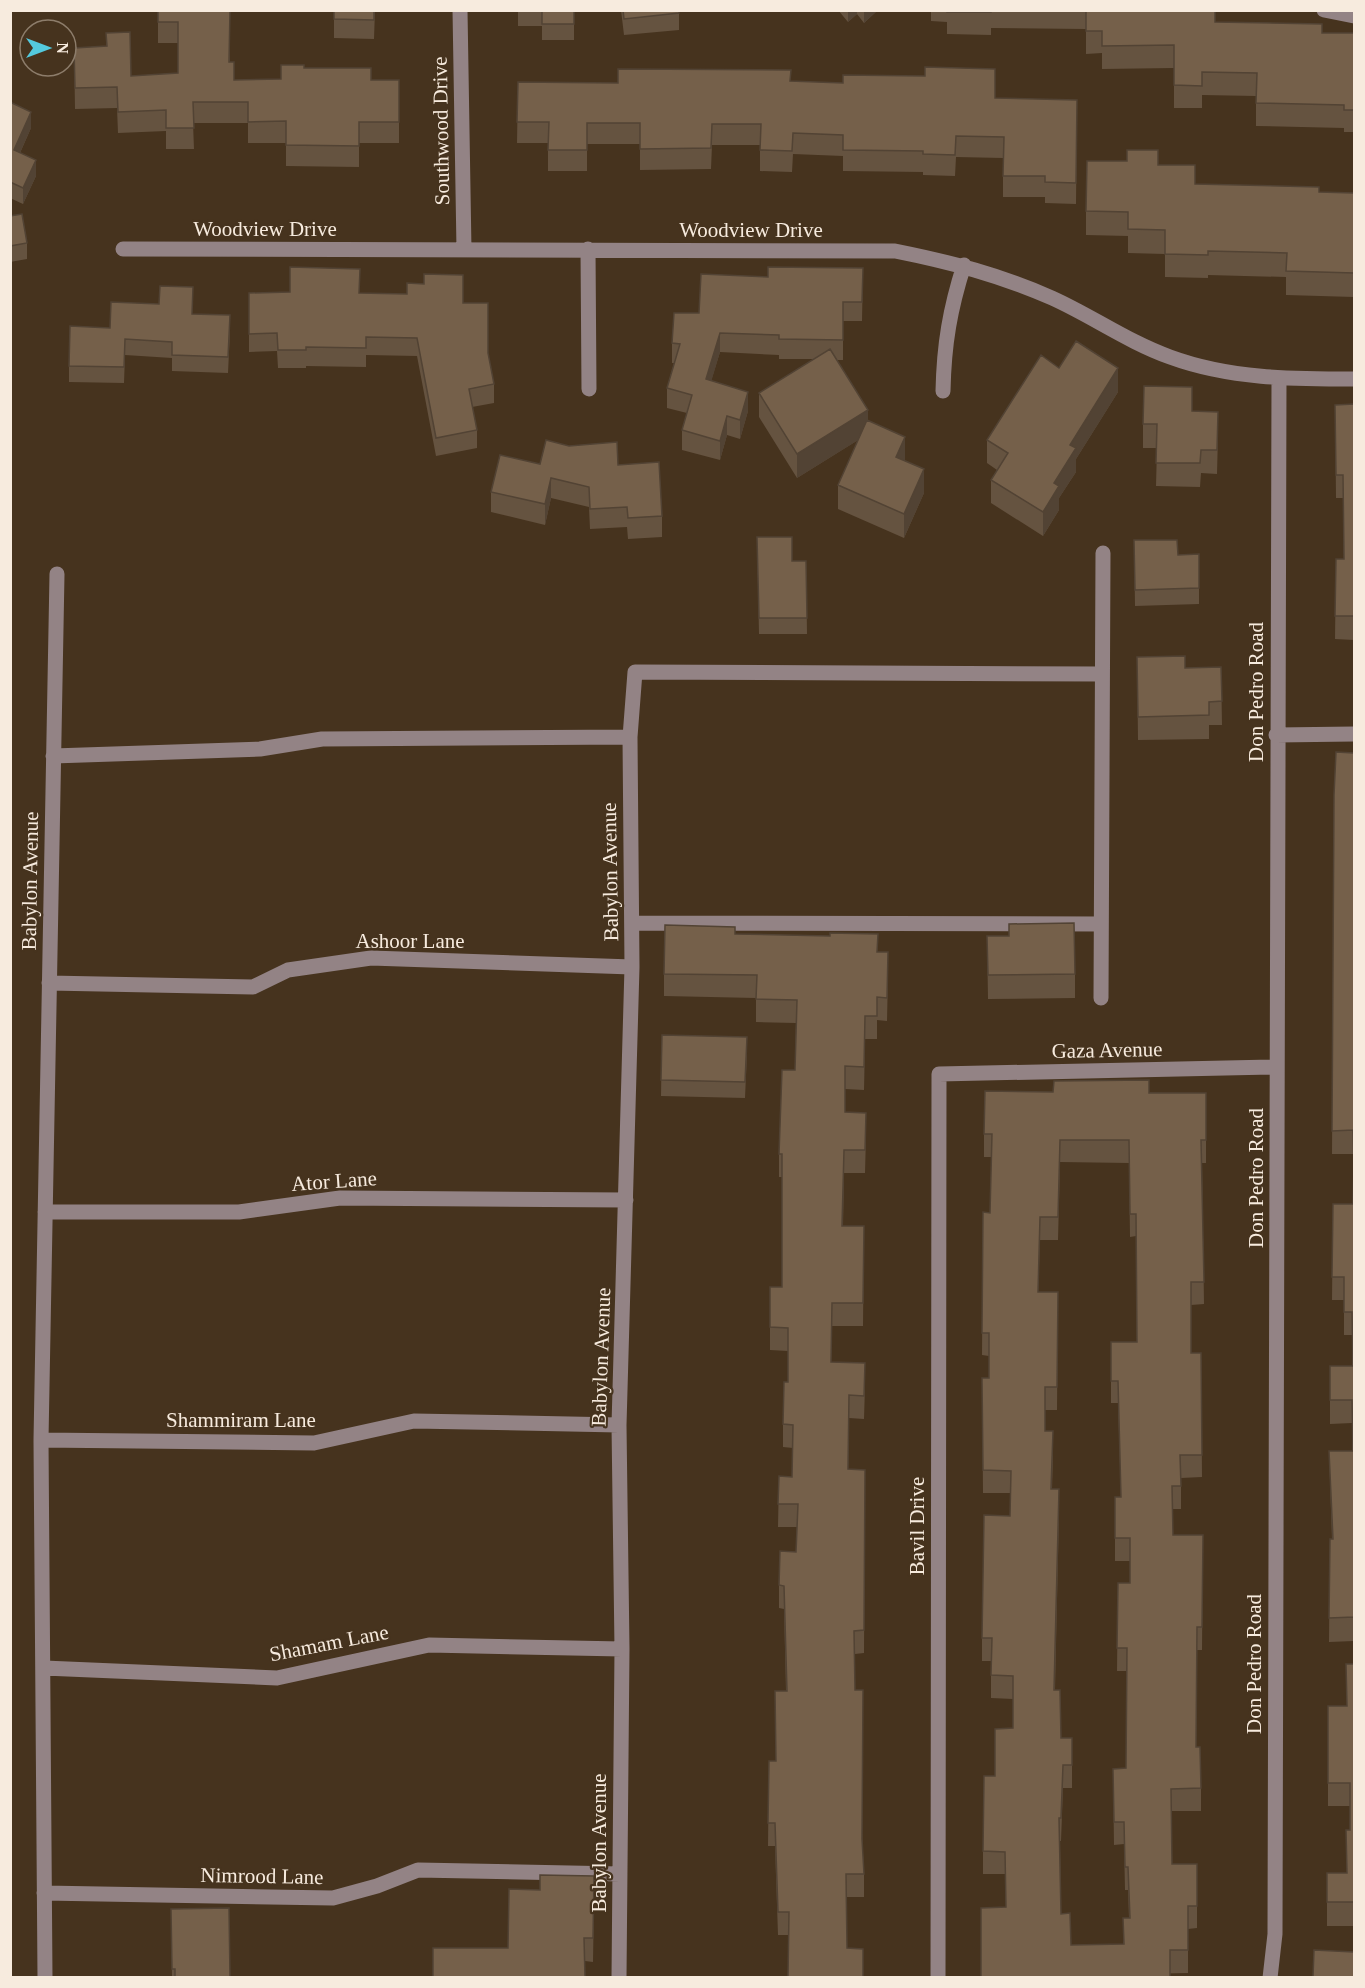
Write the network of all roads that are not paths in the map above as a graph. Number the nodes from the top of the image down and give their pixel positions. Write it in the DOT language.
graph roads {
  1 [pos="460,10"];
  2 [pos="1324,10"];
  3 [pos="1354,16"];
  4 [pos="123,249"];
  5 [pos="588,249"];
  6 [pos="464,250"];
  7 [pos="964,265"];
  8 [pos="1279,379"];
  9 [pos="1354,380"];
  10 [pos="589,389"];
  11 [pos="943,391"];
  12 [pos="1103,553"];
  13 [pos="57,574"];
  14 [pos="1101,674"];
  15 [pos="1276,735"];
  16 [pos="1354,735"];
  17 [pos="630,737"];
  18 [pos="53,756"];
  19 [pos="632,923"];
  20 [pos="1101,924"];
  21 [pos="632,967"];
  22 [pos="49,983"];
  23 [pos="1101,998"];
  24 [pos="1277,1067"];
  25 [pos="939,1074"];
  26 [pos="626,1200"];
  27 [pos="45,1212"];
  28 [pos="619,1425"];
  29 [pos="41,1440"];
  30 [pos="622,1648"];
  31 [pos="44,1668"];
  32 [pos="620,1874"];
  33 [pos="44,1893"];
  34 [pos="45,1977"];
  35 [pos="619,1977"];
  36 [pos="938,1977"];
  37 [pos="1270,1977"];
  1 -- 6 [label="street, Southwood Drive"];
  2 -- 3 [label="street"];
  4 -- 6 [label="street, Woodview Drive"];
  5 -- 6 [label="street, Woodview Drive"];
  5 -- 7 [label="street, Woodview Drive"];
  5 -- 10 [label="street"];
  7 -- 8 [label="street, Woodview Drive"];
  7 -- 11 [label="street"];
  8 -- 9 [label="street, Woodview Drive"];
  8 -- 15 [label="street, Don Pedro Road"];
  12 -- 14 [label="street"];
  13 -- 18 [label="street, Babylon Avenue"];
  14 -- 17 [label="street, Babylon Avenue"];
  14 -- 20 [label="street"];
  15 -- 16 [label="street"];
  15 -- 24 [label="street, Don Pedro Road"];
  17 -- 18 [label="street"];
  17 -- 19 [label="street, Babylon Avenue"];
  18 -- 22 [label="street, Babylon Avenue"];
  19 -- 20 [label="street"];
  19 -- 21 [label="street, Babylon Avenue"];
  20 -- 23 [label="street"];
  21 -- 22 [label="street, Ashoor Lane"];
  21 -- 26 [label="street, Babylon Avenue"];
  22 -- 27 [label="street, Babylon Avenue"];
  24 -- 25 [label="street, Gaza Avenue"];
  24 -- 37 [label="street, Don Pedro Road"];
  25 -- 36 [label="street, Bavil Drive"];
  26 -- 27 [label="street, Ator Lane"];
  26 -- 28 [label="street, Babylon Avenue"];
  27 -- 29 [label="street, Babylon Avenue"];
  28 -- 29 [label="street, Shammiram Lane"];
  28 -- 30 [label="street, Babylon Avenue"];
  29 -- 31 [label="street, Babylon Avenue"];
  30 -- 31 [label="street, Shamam Lane"];
  30 -- 32 [label="street, Babylon Avenue"];
  31 -- 33 [label="street, Babylon Avenue"];
  32 -- 33 [label="street, Nimrood Lane"];
  32 -- 35 [label="street, Babylon Avenue"];
  33 -- 34 [label="street, Babylon Avenue"];
}
